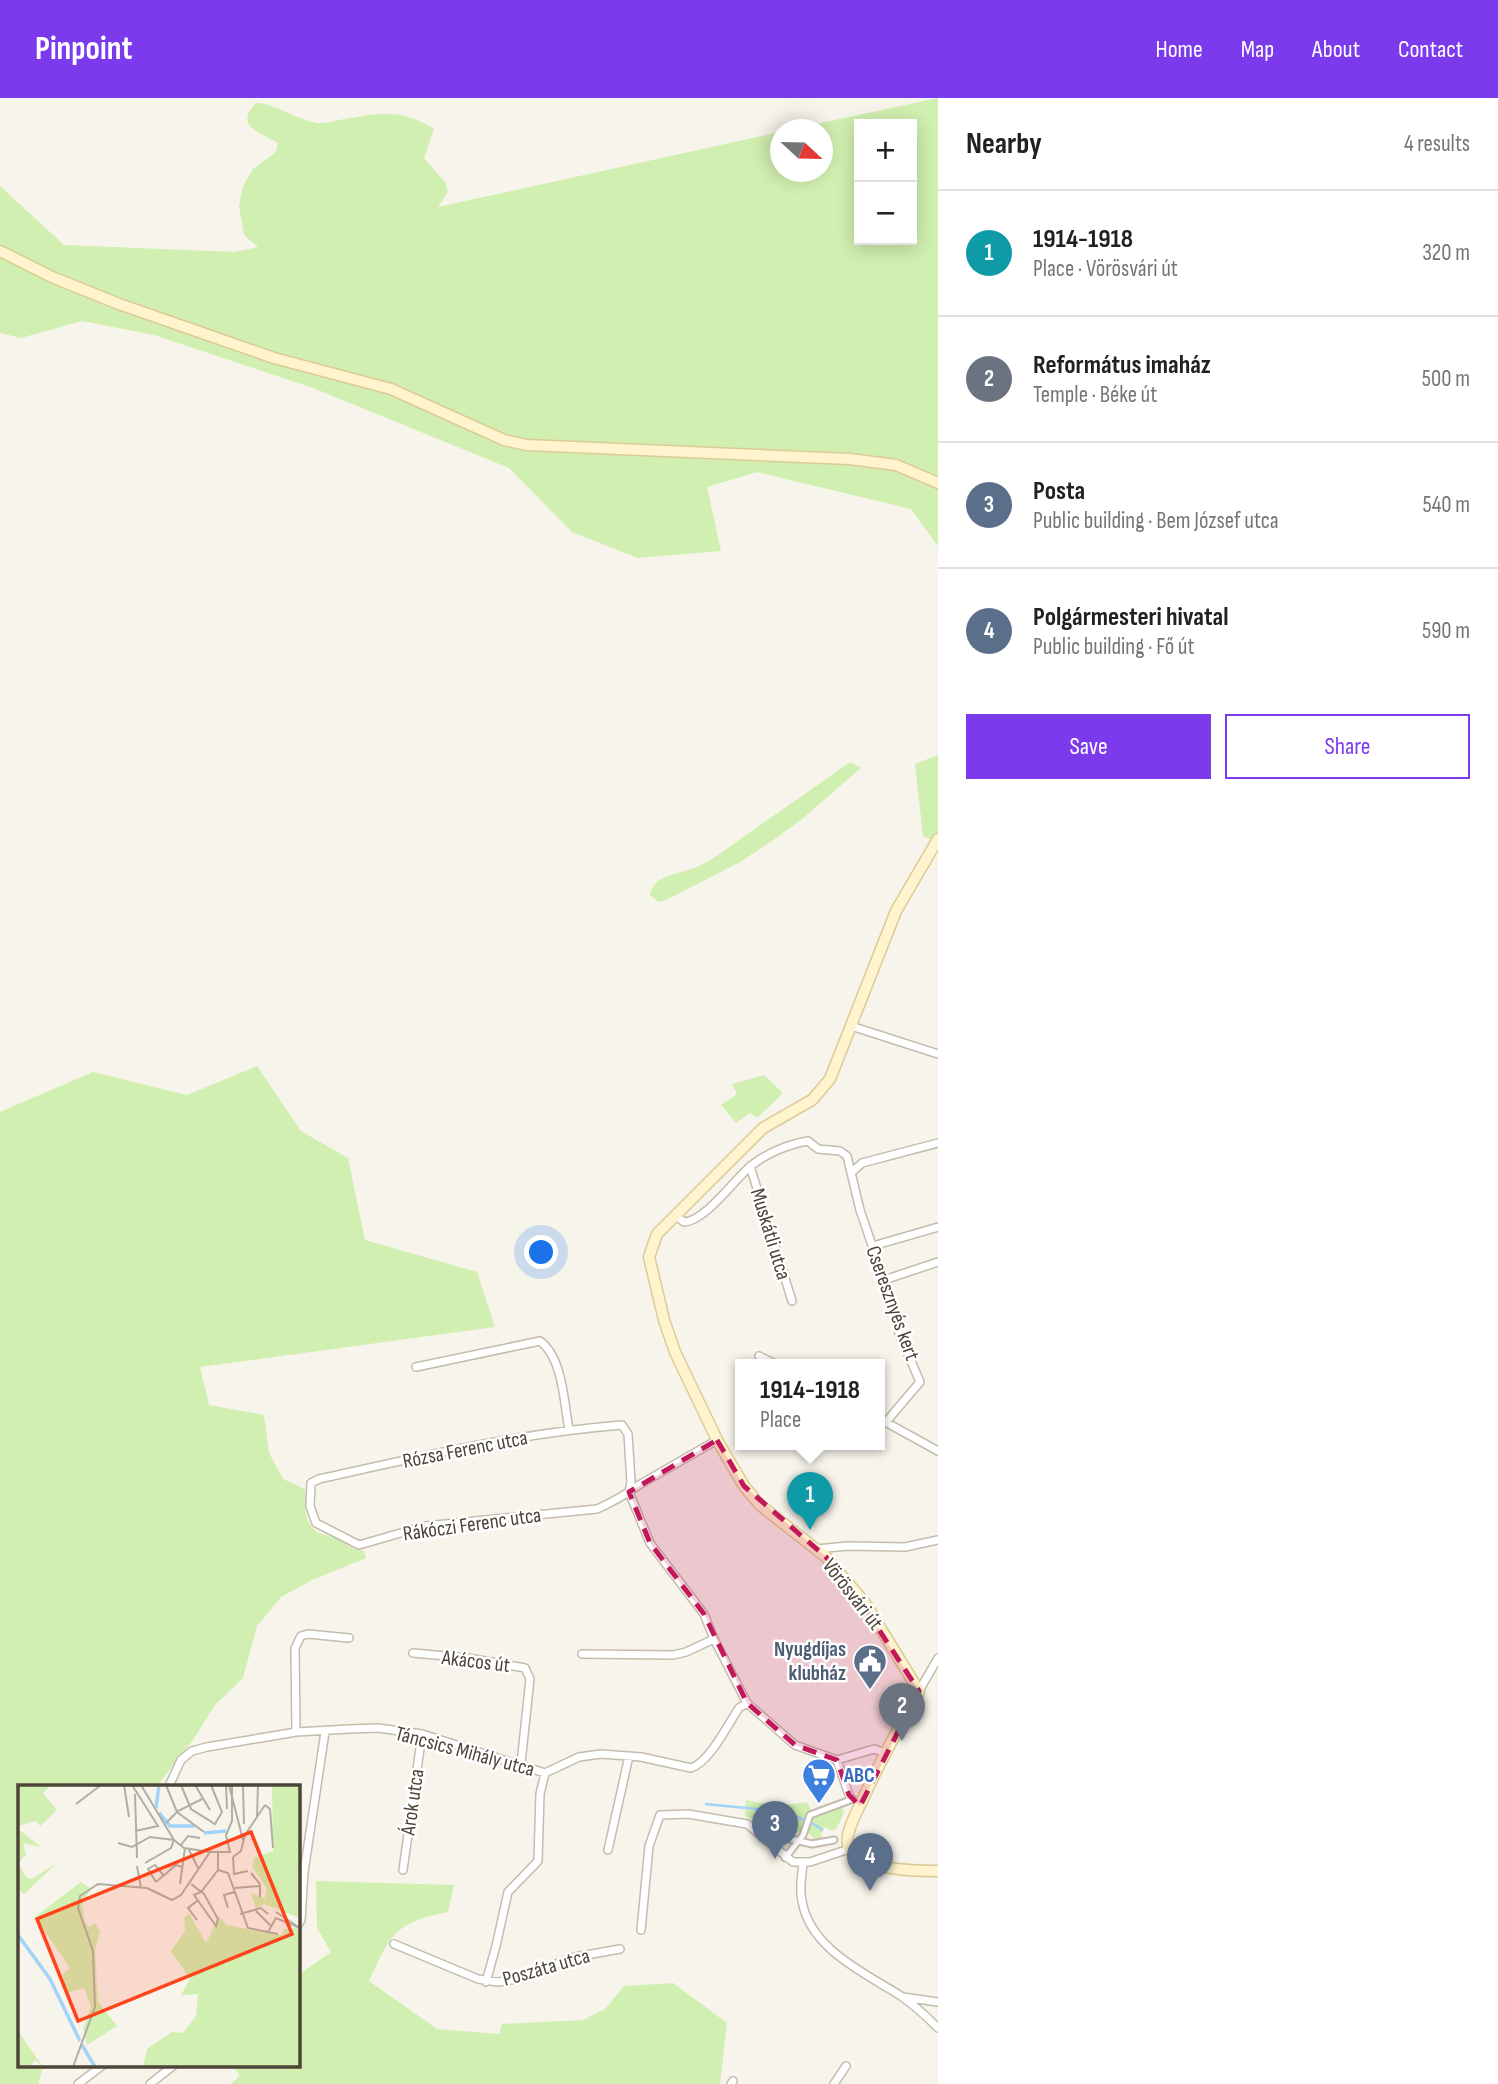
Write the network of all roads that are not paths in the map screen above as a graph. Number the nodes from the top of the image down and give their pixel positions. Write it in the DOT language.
graph roads {
  1 [pos="0,251"];
  2 [pos="938,483"];
  3 [pos="938,839"];
  4 [pos="851,1026"];
  5 [pos="938,1054"];
  6 [pos="938,1143"];
  7 [pos="750,1166"];
  8 [pos="852,1172"];
  9 [pos="675,1215"];
  10 [pos="938,1227"];
  11 [pos="873,1246"];
  12 [pos="938,1262"];
  13 [pos="884,1280"];
  14 [pos="792,1301"];
  15 [pos="759,1356"];
  16 [pos="765,1359"];
  17 [pos="416,1367"];
  18 [pos="885,1419"];
  19 [pos="885,1422"];
  20 [pos="569,1430"];
  21 [pos="717,1440"];
  22 [pos="938,1451"];
  23 [pos="311,1483"];
  24 [pos="629,1492"];
  25 [pos="938,1540"];
  26 [pos="817,1549"];
  27 [pos="349,1638"];
  28 [pos="714,1639"];
  29 [pos="413,1653"];
  30 [pos="582,1654"];
  31 [pos="938,1658"];
  32 [pos="919,1691"];
  33 [pos="747,1703"];
  34 [pos="296,1732"];
  35 [pos="325,1732"];
  36 [pos="422,1734"];
  37 [pos="885,1753"];
  38 [pos="629,1756"];
  39 [pos="837,1760"];
  40 [pos="521,1763"];
  41 [pos="545,1773"];
  42 [pos="170,1785"];
  43 [pos="854,1800"];
  44 [pos="763,1837"];
  45 [pos="834,1840"];
  46 [pos="798,1841"];
  47 [pos="849,1849"];
  48 [pos="608,1850"];
  49 [pos="785,1858"];
  50 [pos="803,1863"];
  51 [pos="301,1868"];
  52 [pos="403,1870"];
  53 [pos="938,1871"];
  54 [pos="299,1923"];
  55 [pos="640,1930"];
  56 [pos="394,1944"];
  57 [pos="620,1949"];
  58 [pos="486,1982"];
  59 [pos="902,1997"];
  60 [pos="938,2002"];
  61 [pos="938,2028"];
  62 [pos="102,2066"];
  63 [pos="173,2066"];
  64 [pos="846,2066"];
  65 [pos="78,2084"];
  66 [pos="150,2084"];
  67 [pos="834,2084"];
  1 -- 2 [label="main road"];
  3 -- 4 [label="main road, Vörösvári út"];
  4 -- 5 [label="street"];
  4 -- 9 [label="main road, Vörösvári út"];
  6 -- 8 [label="street"];
  7 -- 8 [label="street"];
  7 -- 9 [label="street"];
  7 -- 14 [label="street, Muskátli utca"];
  8 -- 11 [label="street, Cseresznyés kert"];
  9 -- 21 [label="main road, Vörösvári út"];
  10 -- 11 [label="street"];
  11 -- 13 [label="street, Cseresznyés kert"];
  12 -- 13 [label="street"];
  13 -- 18 [label="street, Cseresznyés kert"];
  15 -- 16 [label="street"];
  17 -- 20 [label="street"];
  19 -- 22 [label="street"];
  20 -- 23 [label="street, Rózsa Ferenc utca"];
  20 -- 24 [label="street, Rózsa Ferenc utca"];
  21 -- 24 [label="street"];
  21 -- 26 [label="main road, Vörösvári út"];
  23 -- 24 [label="street, Rákóczi Ferenc utca"];
  24 -- 28 [label="street"];
  25 -- 26 [label="street"];
  26 -- 32 [label="main road, Vörösvári út"];
  27 -- 34 [label="street"];
  28 -- 30 [label="street"];
  28 -- 33 [label="street"];
  29 -- 40 [label="street, Akácos út"];
  31 -- 32 [label="street"];
  32 -- 37 [label="main road"];
  33 -- 38 [label="street, Táncsics Mihály utca"];
  33 -- 39 [label="street"];
  34 -- 35 [label="street, Táncsics Mihály utca"];
  34 -- 42 [label="street, Táncsics Mihály utca"];
  35 -- 36 [label="street, Táncsics Mihály utca"];
  35 -- 51 [label="street"];
  36 -- 40 [label="street, Táncsics Mihály utca"];
  36 -- 52 [label="street, Árok utca"];
  37 -- 39 [label="street"];
  37 -- 43 [label="main road"];
  38 -- 41 [label="street, Táncsics Mihály utca"];
  38 -- 48 [label="street"];
  39 -- 43 [label="street"];
  40 -- 41 [label="street, Táncsics Mihály utca"];
  41 -- 58 [label="street"];
  43 -- 46 [label="street"];
  43 -- 47 [label="main road"];
  44 -- 46 [label="street"];
  44 -- 49 [label="street"];
  44 -- 55 [label="street"];
  45 -- 46 [label="street"];
  46 -- 49 [label="street"];
  47 -- 50 [label="street"];
  47 -- 53 [label="main road"];
  49 -- 50 [label="street"];
  50 -- 59 [label="street"];
  51 -- 54 [label="street"];
  56 -- 58 [label="street, Poszáta utca"];
  57 -- 58 [label="street, Poszáta utca"];
  59 -- 60 [label="street"];
  59 -- 61 [label="street"];
  62 -- 65 [label="street"];
  63 -- 66 [label="street"];
  64 -- 67 [label="street"];
}
